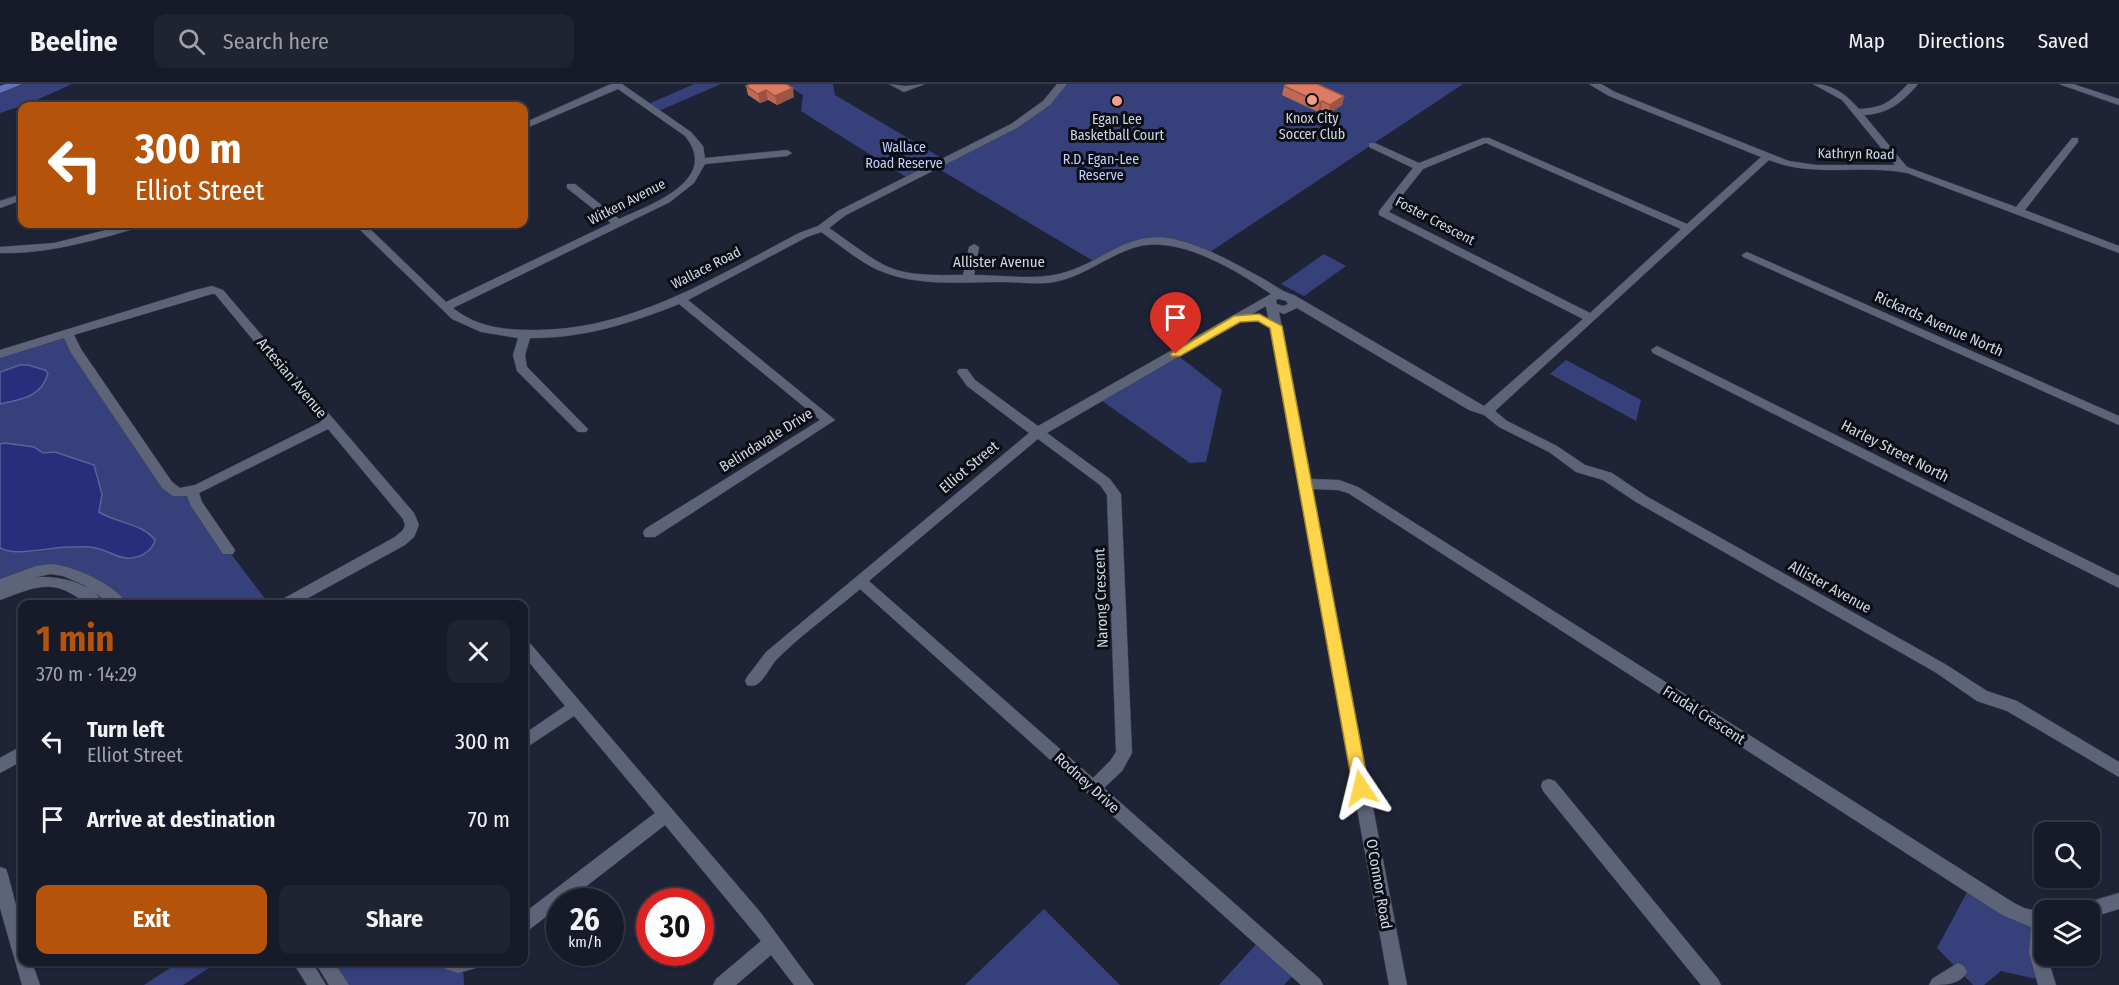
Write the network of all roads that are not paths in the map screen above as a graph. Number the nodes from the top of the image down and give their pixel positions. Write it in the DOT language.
graph roads {
  1 [pos="16,84"];
  2 [pos="894,84"];
  3 [pos="920,84"];
  4 [pos="1062,84"];
  5 [pos="1594,84"];
  6 [pos="1818,84"];
  7 [pos="1913,84"];
  8 [pos="2064,84"];
  9 [pos="617,85"];
  10 [pos="0,90"];
  11 [pos="2119,102"];
  12 [pos="1858,112"];
  13 [pos="528,124"];
  14 [pos="2075,140"];
  15 [pos="1372,145"];
  16 [pos="786,153"];
  17 [pos="1768,156"];
  18 [pos="701,160"];
  19 [pos="1419,167"];
  20 [pos="1904,169"];
  21 [pos="571,186"];
  22 [pos="18,198"];
  23 [pos="0,205"];
  24 [pos="2019,211"];
  25 [pos="618,224"];
  26 [pos="125,228"];
  27 [pos="363,228"];
  28 [pos="822,228"];
  29 [pos="1689,229"];
  30 [pos="974,248"];
  31 [pos="0,250"];
  32 [pos="2119,250"];
  33 [pos="1747,255"];
  34 [pos="968,279"];
  35 [pos="680,299"];
  36 [pos="1273,299"];
  37 [pos="445,307"];
  38 [pos="1283,313"];
  39 [pos="1591,318"];
  40 [pos="1238,319"];
  41 [pos="68,333"];
  42 [pos="525,335"];
  43 [pos="1657,350"];
  44 [pos="0,354"];
  45 [pos="963,372"];
  46 [pos="1491,410"];
  47 [pos="2119,420"];
  48 [pos="329,423"];
  49 [pos="582,429"];
  50 [pos="1037,433"];
  51 [pos="1306,484"];
  52 [pos="192,491"];
  53 [pos="650,533"];
  54 [pos="228,550"];
  55 [pos="860,581"];
  56 [pos="2119,582"];
  57 [pos="0,585"];
  58 [pos="0,594"];
  59 [pos="91,600"];
  60 [pos="113,600"];
  61 [pos="293,600"];
  62 [pos="528,651"];
  63 [pos="752,681"];
  64 [pos="576,707"];
  65 [pos="528,739"];
  66 [pos="18,755"];
  67 [pos="0,766"];
  68 [pos="2119,770"];
  69 [pos="1549,786"];
  70 [pos="1093,788"];
  71 [pos="667,814"];
  72 [pos="0,875"];
  73 [pos="2119,901"];
  74 [pos="2100,907"];
  75 [pos="2034,919"];
  76 [pos="528,920"];
  77 [pos="18,942"];
  78 [pos="773,942"];
  79 [pos="25,966"];
  80 [pos="305,966"];
  81 [pos="327,966"];
  82 [pos="2042,966"];
  83 [pos="1958,972"];
  84 [pos="31,985"];
  85 [pos="317,985"];
  86 [pos="340,985"];
  87 [pos="722,985"];
  88 [pos="805,985"];
  89 [pos="1314,985"];
  90 [pos="1398,985"];
  91 [pos="1712,985"];
  92 [pos="1938,985"];
  93 [pos="2047,985"];
  1 -- 10 [label="main road"];
  2 -- 3 [label="street"];
  4 -- 28 [label="street, Wallace Road"];
  5 -- 17 [label="street, Kathryn Road"];
  6 -- 12 [label="street"];
  7 -- 12 [label="street"];
  8 -- 11 [label="street"];
  9 -- 13 [label="street"];
  9 -- 18 [label="street"];
  12 -- 20 [label="street"];
  14 -- 24 [label="street"];
  15 -- 19 [label="street"];
  16 -- 18 [label="street"];
  17 -- 20 [label="street, Kathryn Road"];
  17 -- 29 [label="street"];
  18 -- 25 [label="street, Witken Avenue"];
  19 -- 29 [label="street"];
  19 -- 39 [label="street, Foster Crescent"];
  20 -- 24 [label="street, Kathryn Road"];
  21 -- 25 [label="street"];
  22 -- 23 [label="street"];
  24 -- 32 [label="street, Kathryn Road"];
  25 -- 37 [label="street, Witken Avenue"];
  26 -- 31 [label="street"];
  27 -- 37 [label="street, Wallace Road"];
  28 -- 34 [label="street, Allister Avenue"];
  28 -- 35 [label="street, Wallace Road"];
  29 -- 39 [label="street"];
  30 -- 34 [label="street"];
  33 -- 47 [label="street, Rickards Avenue North"];
  34 -- 36 [label="street, Allister Avenue"];
  35 -- 42 [label="street, Wallace Road"];
  35 -- 53 [label="street, Belindavale Drive"];
  36 -- 38 [label="street, O'Connor Road"];
  36 -- 38 [label="street, Allister Avenue"];
  36 -- 40 [label="street, Elliot Street"];
  37 -- 42 [label="street, Wallace Road"];
  38 -- 40 [label="street"];
  38 -- 46 [label="street, Allister Avenue"];
  38 -- 51 [label="street, O'Connor Road"];
  39 -- 46 [label="street"];
  40 -- 50 [label="street, Elliot Street"];
  41 -- 44 [label="street, Artesian Avenue"];
  41 -- 48 [label="street, Artesian Avenue"];
  41 -- 52 [label="street"];
  42 -- 49 [label="street"];
  43 -- 56 [label="street, Harley Street North"];
  45 -- 50 [label="street, Narong Crescent"];
  46 -- 68 [label="street, Allister Avenue"];
  48 -- 52 [label="street"];
  48 -- 61 [label="street, Artesian Avenue"];
  50 -- 55 [label="street, Elliot Street"];
  50 -- 70 [label="street, Narong Crescent"];
  51 -- 75 [label="street, Frudal Crescent"];
  51 -- 90 [label="street, O'Connor Road"];
  52 -- 54 [label="street"];
  55 -- 63 [label="street, Elliot Street"];
  55 -- 70 [label="street, Rodney Drive"];
  57 -- 60 [label="street"];
  58 -- 59 [label="street"];
  62 -- 64 [label="street"];
  64 -- 65 [label="street"];
  64 -- 71 [label="street"];
  66 -- 67 [label="street"];
  69 -- 91 [label="street"];
  70 -- 89 [label="street, Rodney Drive"];
  71 -- 76 [label="street"];
  71 -- 78 [label="street"];
  72 -- 77 [label="street"];
  73 -- 74 [label="street"];
  78 -- 87 [label="street"];
  78 -- 88 [label="street"];
  79 -- 84 [label="street"];
  80 -- 85 [label="street"];
  81 -- 86 [label="street"];
  82 -- 93 [label="street, Frudal Crescent"];
  83 -- 92 [label="street"];
}
